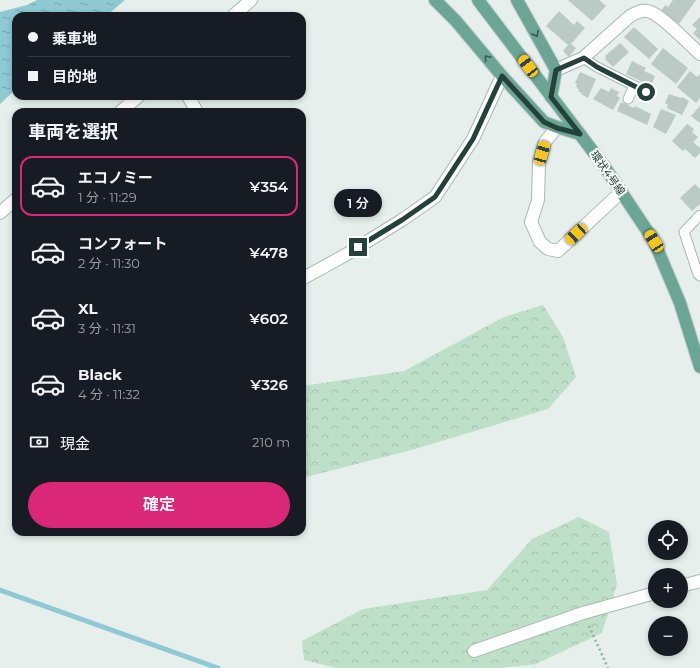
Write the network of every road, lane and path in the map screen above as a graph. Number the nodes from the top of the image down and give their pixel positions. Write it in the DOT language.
graph roads {
  1 [pos="252,0"];
  2 [pos="435,0"];
  3 [pos="478,0"];
  4 [pos="517,0"];
  5 [pos="238,12"];
  6 [pos="700,54"];
  7 [pos="584,58"];
  8 [pos="556,70"];
  9 [pos="502,76"];
  10 [pos="634,86"];
  11 [pos="646,92"];
  12 [pos="551,97"];
  13 [pos="628,99"];
  14 [pos="134,100"];
  15 [pos="125,108"];
  16 [pos="557,128"];
  17 [pos="580,134"];
  18 [pos="621,192"];
  19 [pos="12,202"];
  20 [pos="0,213"];
  21 [pos="700,215"];
  22 [pos="700,276"];
  23 [pos="306,277"];
  24 [pos="700,367"];
  25 [pos="700,581"];
  26 [pos="688,584"];
  27 [pos="648,595"];
  28 [pos="583,613"];
  29 [pos="474,651"];
  30 [pos="608,668"];
  1 -- 5 [label="street"];
  9 -- 2 [label="main road, one-way"];
  3 -- 12 [label="main road, 環状4号線"];
  4 -- 8 [label="main road, one-way"];
  6 -- 7 [label="street"];
  7 -- 8 [label="street"];
  7 -- 10 [label="lane"];
  8 -- 12 [label="main road"];
  9 -- 16 [label="main road"];
  9 -- 23 [label="street"];
  10 -- 11 [label="lane"];
  10 -- 13 [label="lane"];
  12 -- 17 [label="main road, 環状4号線"];
  14 -- 15 [label="street"];
  16 -- 17 [label="main road"];
  16 -- 18 [label="street"];
  17 -- 18 [label="main road, 環状4号線"];
  18 -- 24 [label="main road, 環状4号線"];
  19 -- 20 [label="street"];
  21 -- 22 [label="lane"];
  25 -- 26 [label="street"];
  27 -- 28 [label="street"];
  28 -- 29 [label="street"];
  28 -- 30 [label="path"];
}
